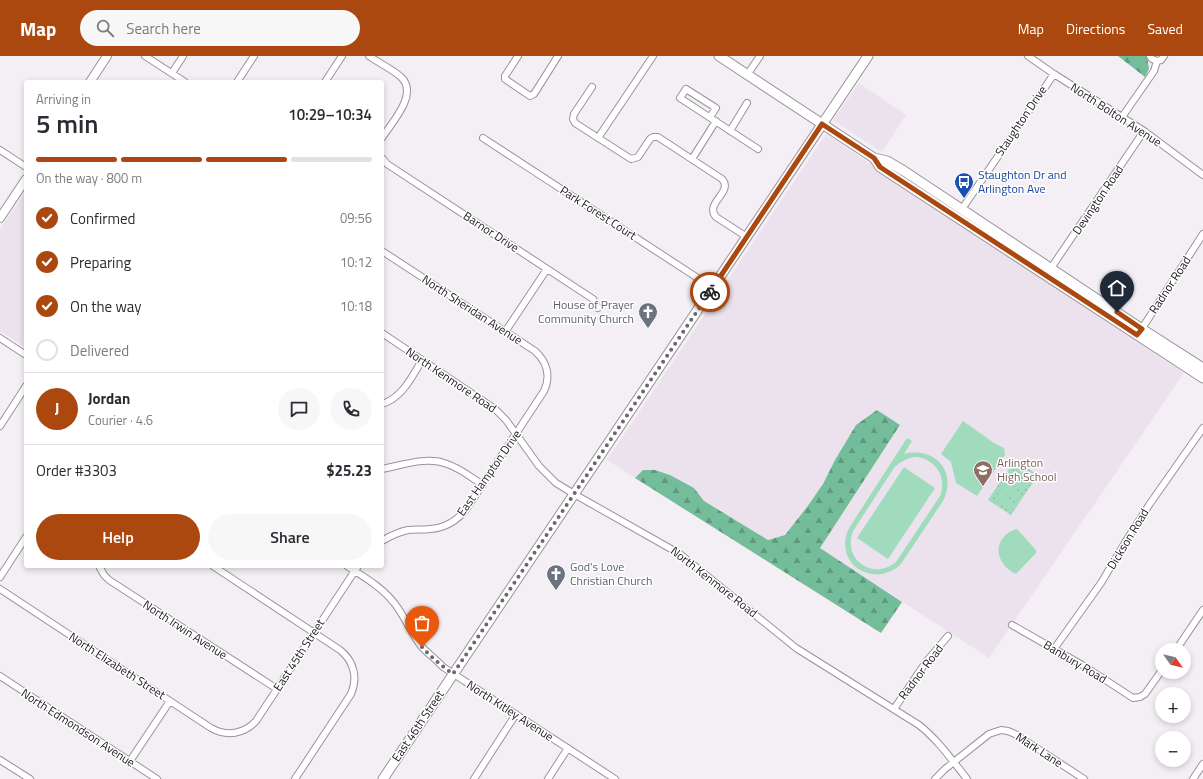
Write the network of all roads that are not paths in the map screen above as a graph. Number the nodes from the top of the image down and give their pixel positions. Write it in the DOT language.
graph roads {
  1 [pos="107,56"];
  2 [pos="145,56"];
  3 [pos="183,56"];
  4 [pos="254,56"];
  5 [pos="342,56"];
  6 [pos="369,56"];
  7 [pos="518,56"];
  8 [pos="558,56"];
  9 [pos="653,56"];
  10 [pos="719,56"];
  11 [pos="760,56"];
  12 [pos="868,56"];
  13 [pos="1028,56"];
  14 [pos="1150,56"];
  15 [pos="1164,56"];
  16 [pos="1157,61"];
  17 [pos="172,74"];
  18 [pos="748,74"];
  19 [pos="1054,74"];
  20 [pos="91,80"];
  21 [pos="182,80"];
  22 [pos="238,80"];
  23 [pos="326,80"];
  24 [pos="592,87"];
  25 [pos="747,103"];
  26 [pos="1122,117"];
  27 [pos="710,118"];
  28 [pos="716,122"];
  29 [pos="822,124"];
  30 [pos="730,131"];
  31 [pos="1144,131"];
  32 [pos="384,135"];
  33 [pos="483,138"];
  34 [pos="598,138"];
  35 [pos="758,149"];
  36 [pos="0,150"];
  37 [pos="874,158"];
  38 [pos="692,159"];
  39 [pos="384,160"];
  40 [pos="24,166"];
  41 [pos="1203,175"];
  42 [pos="24,182"];
  43 [pos="962,209"];
  44 [pos="0,218"];
  45 [pos="1203,234"];
  46 [pos="747,237"];
  47 [pos="384,252"];
  48 [pos="1051,268"];
  49 [pos="547,269"];
  50 [pos="713,288"];
  51 [pos="598,308"];
  52 [pos="505,332"];
  53 [pos="1140,332"];
  54 [pos="384,335"];
  55 [pos="0,338"];
  56 [pos="24,354"];
  57 [pos="422,360"];
  58 [pos="1203,368"];
  59 [pos="548,378"];
  60 [pos="1203,378"];
  61 [pos="24,389"];
  62 [pos="384,403"];
  63 [pos="0,426"];
  64 [pos="1203,428"];
  65 [pos="516,434"];
  66 [pos="384,470"];
  67 [pos="483,485"];
  68 [pos="574,494"];
  69 [pos="24,540"];
  70 [pos="384,540"];
  71 [pos="100,568"];
  72 [pos="217,568"];
  73 [pos="356,568"];
  74 [pos="0,577"];
  75 [pos="0,589"];
  76 [pos="1203,610"];
  77 [pos="1012,625"];
  78 [pos="314,632"];
  79 [pos="948,636"];
  80 [pos="1181,643"];
  81 [pos="1054,649"];
  82 [pos="453,674"];
  83 [pos="0,676"];
  84 [pos="1156,679"];
  85 [pos="276,689"];
  86 [pos="170,701"];
  87 [pos="894,709"];
  88 [pos="516,714"];
  89 [pos="237,733"];
  90 [pos="568,748"];
  91 [pos="0,760"];
  92 [pos="130,761"];
  93 [pos="954,762"];
  94 [pos="1203,764"];
  95 [pos="29,779"];
  96 [pos="157,779"];
  97 [pos="295,779"];
  98 [pos="383,779"];
  99 [pos="474,779"];
  100 [pos="548,779"];
  101 [pos="615,779"];
  102 [pos="935,779"];
  103 [pos="967,779"];
  104 [pos="1084,779"];
  105 [pos="1193,779"];
  1 -- 20 [label="street"];
  2 -- 17 [label="street"];
  3 -- 17 [label="street"];
  4 -- 22 [label="street"];
  5 -- 23 [label="street"];
  6 -- 32 [label="street"];
  7 -- 8 [label="street"];
  9 -- 34 [label="street"];
  10 -- 18 [label="main road"];
  11 -- 18 [label="street"];
  12 -- 29 [label="main road, East 46th Street"];
  13 -- 19 [label="street, North Bolton Avenue"];
  14 -- 16 [label="street"];
  15 -- 16 [label="street"];
  16 -- 26 [label="street"];
  17 -- 21 [label="street"];
  18 -- 29 [label="main road"];
  19 -- 26 [label="street, North Bolton Avenue"];
  19 -- 43 [label="street, Staughton Drive"];
  24 -- 34 [label="street"];
  25 -- 30 [label="street"];
  26 -- 31 [label="street, North Bolton Avenue"];
  27 -- 27 [label="street"];
  27 -- 28 [label="street"];
  28 -- 30 [label="street"];
  28 -- 38 [label="street"];
  29 -- 37 [label="main road"];
  29 -- 46 [label="main road, East 46th Street"];
  30 -- 35 [label="street"];
  31 -- 41 [label="street, North Bolton Avenue"];
  31 -- 48 [label="street, Devington Road"];
  33 -- 50 [label="street, Park Forest Court"];
  34 -- 38 [label="street"];
  36 -- 40 [label="street"];
  37 -- 43 [label="main road"];
  37 -- 53 [label="main road"];
  38 -- 46 [label="street"];
  39 -- 49 [label="street, Barnor Drive"];
  42 -- 44 [label="street"];
  43 -- 48 [label="main road"];
  45 -- 53 [label="street, Radnor Road"];
  46 -- 50 [label="main road, East 46th Street"];
  47 -- 52 [label="street, North Sheridan Avenue"];
  48 -- 53 [label="main road"];
  49 -- 51 [label="street, Barnor Drive"];
  49 -- 52 [label="street"];
  50 -- 68 [label="main road, East 46th Street"];
  52 -- 59 [label="street, North Sheridan Avenue"];
  53 -- 58 [label="main road"];
  53 -- 60 [label="main road"];
  54 -- 57 [label="street, North Kenmore Road"];
  55 -- 56 [label="street"];
  57 -- 62 [label="street"];
  57 -- 65 [label="street, North Kenmore Road"];
  59 -- 65 [label="street, East Hampton Drive"];
  61 -- 63 [label="street"];
  64 -- 81 [label="street, Dickson Road"];
  65 -- 67 [label="street, East Hampton Drive"];
  65 -- 68 [label="street, North Kenmore Road"];
  66 -- 67 [label="street"];
  67 -- 70 [label="street, East Hampton Drive"];
  68 -- 82 [label="main road, East 46th Street"];
  68 -- 87 [label="street, North Kenmore Road"];
  69 -- 74 [label="street"];
  71 -- 85 [label="street, North Irwin Avenue"];
  72 -- 78 [label="street"];
  73 -- 78 [label="street, East 45th Street"];
  73 -- 82 [label="street, North Kitley Avenue"];
  75 -- 86 [label="street, North Elizabeth Street"];
  76 -- 80 [label="street"];
  77 -- 81 [label="street, Banbury Road"];
  78 -- 85 [label="street, East 45th Street"];
  78 -- 97 [label="street"];
  79 -- 87 [label="street, Radnor Road"];
  81 -- 84 [label="street, Banbury Road"];
  82 -- 88 [label="street, North Kitley Avenue"];
  82 -- 98 [label="main road, East 46th Street"];
  83 -- 92 [label="street, North Edmondson Avenue"];
  85 -- 89 [label="street, East 45th Street"];
  86 -- 89 [label="street, North Elizabeth Street"];
  86 -- 92 [label="street"];
  87 -- 93 [label="street, North Kenmore Road"];
  88 -- 90 [label="street, North Kitley Avenue"];
  88 -- 99 [label="street"];
  90 -- 100 [label="street"];
  90 -- 101 [label="street, North Kitley Avenue"];
  91 -- 95 [label="street"];
  92 -- 96 [label="street, North Edmondson Avenue"];
  93 -- 102 [label="street, Mark Lane"];
  93 -- 103 [label="street, North Kenmore Road"];
  93 -- 104 [label="street, Mark Lane"];
  94 -- 105 [label="street"];
}
